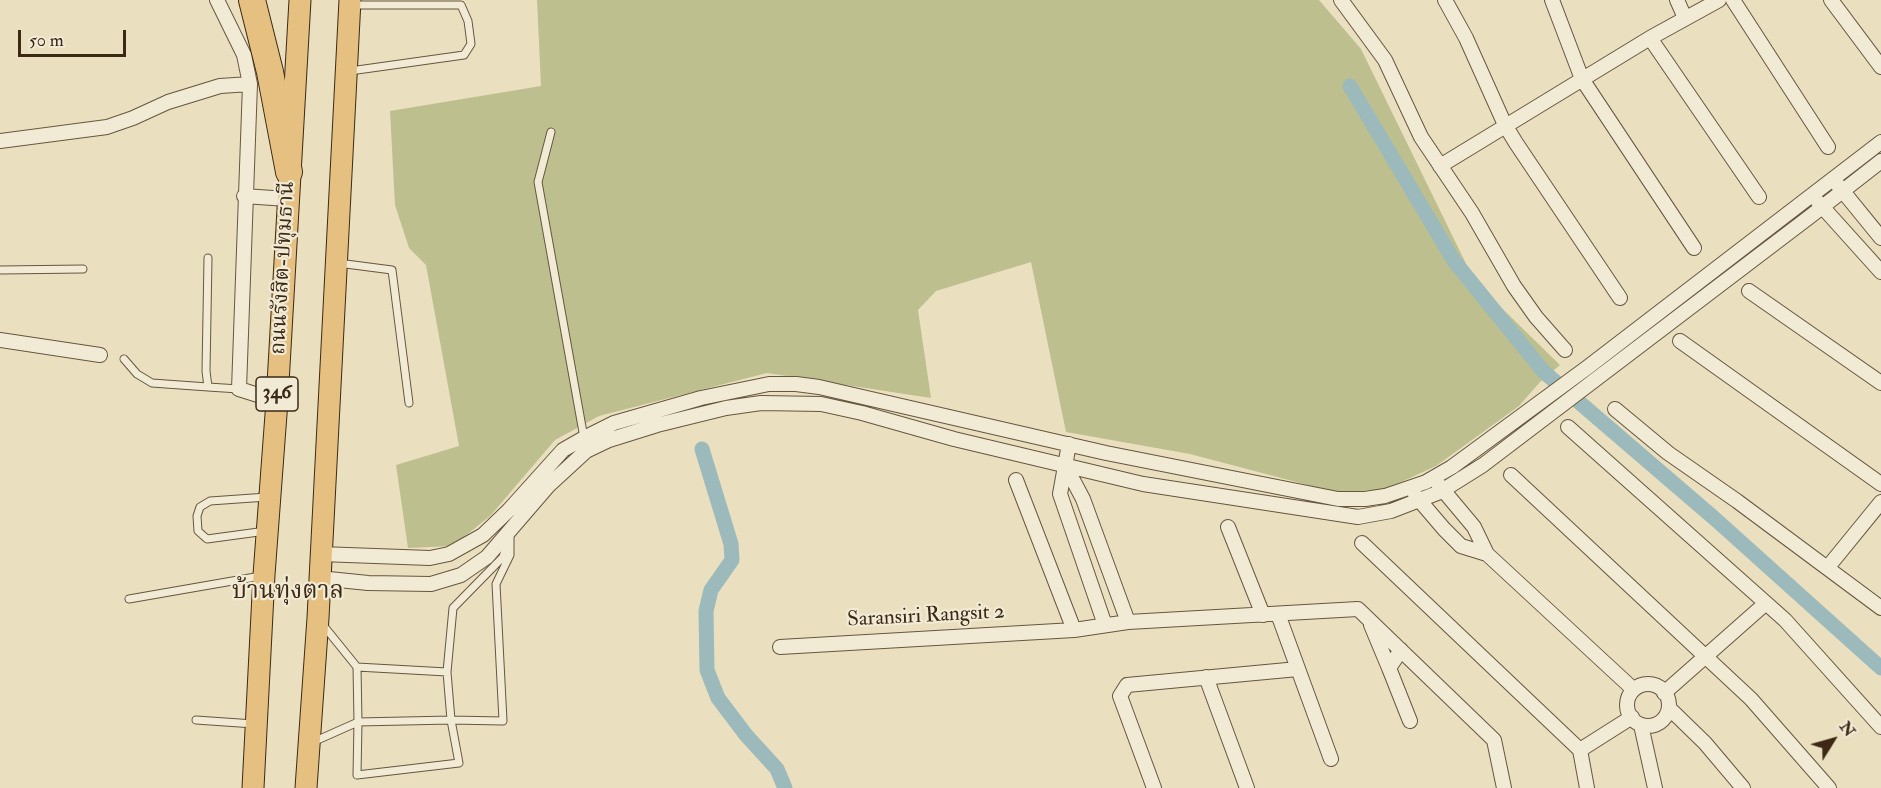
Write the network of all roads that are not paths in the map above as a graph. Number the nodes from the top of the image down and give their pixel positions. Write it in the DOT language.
graph roads {
  1 [pos="217,0"];
  2 [pos="252,0"];
  3 [pos="300,0"];
  4 [pos="1341,0"];
  5 [pos="1445,0"];
  6 [pos="1552,0"];
  7 [pos="1677,0"];
  8 [pos="1719,0"];
  9 [pos="1733,0"];
  10 [pos="1832,0"];
  11 [pos="350,3"];
  12 [pos="1685,18"];
  13 [pos="1650,38"];
  14 [pos="1881,67"];
  15 [pos="346,71"];
  16 [pos="1582,80"];
  17 [pos="250,84"];
  18 [pos="1505,125"];
  19 [pos="551,132"];
  20 [pos="0,141"];
  21 [pos="1881,142"];
  22 [pos="1828,147"];
  23 [pos="1881,160"];
  24 [pos="1440,166"];
  25 [pos="289,172"];
  26 [pos="1833,179"];
  27 [pos="1842,191"];
  28 [pos="1812,195"];
  29 [pos="244,196"];
  30 [pos="1759,197"];
  31 [pos="287,199"];
  32 [pos="1822,208"];
  33 [pos="1881,238"];
  34 [pos="1694,248"];
  35 [pos="208,258"];
  36 [pos="335,262"];
  37 [pos="83,269"];
  38 [pos="0,270"];
  39 [pos="1881,272"];
  40 [pos="1749,291"];
  41 [pos="1620,298"];
  42 [pos="0,340"];
  43 [pos="1680,341"];
  44 [pos="1565,350"];
  45 [pos="100,354"];
  46 [pos="124,359"];
  47 [pos="1881,382"];
  48 [pos="208,387"];
  49 [pos="239,389"];
  50 [pos="277,401"];
  51 [pos="409,403"];
  52 [pos="1615,410"];
  53 [pos="952,417"];
  54 [pos="1568,427"];
  55 [pos="584,438"];
  56 [pos="954,439"];
  57 [pos="1069,444"];
  58 [pos="1065,465"];
  59 [pos="1189,470"];
  60 [pos="1511,475"];
  61 [pos="1433,478"];
  62 [pos="1016,480"];
  63 [pos="1881,484"];
  64 [pos="1410,487"];
  65 [pos="1187,490"];
  66 [pos="1443,490"];
  67 [pos="270,497"];
  68 [pos="1420,501"];
  69 [pos="1881,502"];
  70 [pos="498,521"];
  71 [pos="1228,527"];
  72 [pos="267,531"];
  73 [pos="510,532"];
  74 [pos="1362,543"];
  75 [pos="1487,554"];
  76 [pos="328,555"];
  77 [pos="1828,567"];
  78 [pos="264,575"];
  79 [pos="327,579"];
  80 [pos="129,598"];
  81 [pos="1766,603"];
  82 [pos="1881,608"];
  83 [pos="1278,614"];
  84 [pos="1263,615"];
  85 [pos="318,618"];
  86 [pos="1369,620"];
  87 [pos="1128,622"];
  88 [pos="1105,626"];
  89 [pos="1074,630"];
  90 [pos="780,647"];
  91 [pos="1401,650"];
  92 [pos="1706,657"];
  93 [pos="357,667"];
  94 [pos="1389,668"];
  95 [pos="1298,669"];
  96 [pos="447,672"];
  97 [pos="1206,677"];
  98 [pos="1633,688"];
  99 [pos="1664,693"];
  100 [pos="1669,708"];
  101 [pos="196,720"];
  102 [pos="452,720"];
  103 [pos="1410,721"];
  104 [pos="1636,721"];
  105 [pos="358,722"];
  106 [pos="256,724"];
  107 [pos="1881,727"];
  108 [pos="308,744"];
  109 [pos="1580,750"];
  110 [pos="1331,759"];
  111 [pos="253,788"];
  112 [pos="306,788"];
  113 [pos="1154,788"];
  114 [pos="1247,788"];
  115 [pos="1504,788"];
  116 [pos="1587,788"];
  117 [pos="1655,788"];
  118 [pos="1743,788"];
  119 [pos="1829,788"];
  1 -- 17 [label="street"];
  2 -- 25 [label="highway"];
  3 -- 25 [label="main road, ถนนรังสิต-ปทุมธานี / 346"];
  4 -- 24 [label="street"];
  5 -- 18 [label="street"];
  6 -- 16 [label="street"];
  7 -- 12 [label="street"];
  8 -- 12 [label="street"];
  9 -- 22 [label="street"];
  10 -- 14 [label="street"];
  11 -- 15 [label="main road, 346"];
  11 -- 15 [label="lane"];
  12 -- 13 [label="street"];
  13 -- 16 [label="street"];
  13 -- 30 [label="street"];
  15 -- 36 [label="main road, 346"];
  16 -- 18 [label="street"];
  16 -- 34 [label="street"];
  17 -- 20 [label="street"];
  17 -- 29 [label="street"];
  18 -- 24 [label="street"];
  18 -- 41 [label="street"];
  19 -- 55 [label="lane"];
  21 -- 26 [label="street"];
  23 -- 27 [label="street"];
  24 -- 44 [label="street"];
  25 -- 31 [label="main road, ถนนรังสิต-ปทุมธานี / 346"];
  26 -- 27 [label="street"];
  26 -- 28 [label="street"];
  27 -- 32 [label="street"];
  27 -- 33 [label="street"];
  28 -- 32 [label="street"];
  28 -- 61 [label="street"];
  29 -- 31 [label="street"];
  29 -- 49 [label="street"];
  31 -- 50 [label="main road, ถนนรังสิต-ปทุมธานี / 346"];
  32 -- 39 [label="street"];
  32 -- 66 [label="street"];
  35 -- 48 [label="lane"];
  36 -- 51 [label="lane"];
  36 -- 76 [label="main road, 346"];
  37 -- 38 [label="lane"];
  40 -- 47 [label="street"];
  42 -- 45 [label="street"];
  43 -- 63 [label="street"];
  46 -- 48 [label="lane"];
  48 -- 49 [label="lane"];
  49 -- 50 [label="street"];
  50 -- 67 [label="main road, ถนนรังสิต-ปทุมธานี / 346"];
  52 -- 77 [label="street"];
  53 -- 55 [label="street"];
  53 -- 56 [label="street"];
  53 -- 57 [label="street"];
  54 -- 81 [label="street"];
  55 -- 70 [label="street"];
  56 -- 58 [label="street"];
  56 -- 73 [label="street"];
  57 -- 58 [label="street"];
  57 -- 59 [label="street"];
  58 -- 65 [label="street"];
  58 -- 87 [label="street"];
  58 -- 88 [label="street"];
  59 -- 64 [label="street"];
  59 -- 65 [label="street"];
  60 -- 92 [label="street"];
  61 -- 64 [label="street"];
  61 -- 66 [label="street"];
  62 -- 89 [label="street"];
  64 -- 68 [label="street"];
  65 -- 68 [label="street"];
  66 -- 68 [label="street"];
  66 -- 75 [label="street"];
  67 -- 72 [label="main road, ถนนรังสิต-ปทุมธานี / 346"];
  67 -- 72 [label="lane"];
  68 -- 75 [label="street"];
  69 -- 77 [label="street"];
  70 -- 73 [label="street"];
  70 -- 76 [label="street"];
  71 -- 84 [label="street"];
  72 -- 78 [label="main road, ถนนรังสิต-ปทุมธานี / 346"];
  73 -- 79 [label="street"];
  73 -- 96 [label="lane"];
  73 -- 102 [label="lane"];
  74 -- 109 [label="street"];
  75 -- 98 [label="street"];
  76 -- 79 [label="main road, 346"];
  77 -- 82 [label="street"];
  78 -- 80 [label="lane"];
  78 -- 106 [label="main road, ถนนรังสิต-ปทุมธานี / 346"];
  79 -- 85 [label="main road, 346"];
  81 -- 92 [label="street"];
  81 -- 107 [label="street"];
  83 -- 84 [label="street, Saransiri Rangsit 2"];
  83 -- 86 [label="street, Saransiri Rangsit 2"];
  83 -- 95 [label="street"];
  84 -- 87 [label="street, Saransiri Rangsit 2"];
  85 -- 93 [label="lane"];
  85 -- 108 [label="main road, 346"];
  86 -- 91 [label="street, Saransiri Rangsit 2"];
  86 -- 94 [label="street"];
  87 -- 88 [label="street, Saransiri Rangsit 2"];
  88 -- 89 [label="street, Saransiri Rangsit 2"];
  89 -- 90 [label="street, Saransiri Rangsit 2"];
  91 -- 94 [label="street"];
  91 -- 115 [label="street, Saransiri Rangsit 2"];
  92 -- 99 [label="street"];
  92 -- 119 [label="street"];
  93 -- 96 [label="lane"];
  93 -- 105 [label="lane"];
  94 -- 103 [label="street"];
  95 -- 97 [label="street"];
  95 -- 110 [label="street"];
  96 -- 102 [label="lane"];
  97 -- 113 [label="street"];
  97 -- 114 [label="street"];
  98 -- 99 [label="street"];
  98 -- 104 [label="street"];
  99 -- 100 [label="street"];
  100 -- 104 [label="street"];
  100 -- 118 [label="street"];
  101 -- 106 [label="lane"];
  102 -- 105 [label="lane"];
  102 -- 105 [label="lane"];
  104 -- 109 [label="street"];
  104 -- 117 [label="street"];
  105 -- 108 [label="lane"];
  106 -- 111 [label="main road, ถนนรังสิต-ปทุมธานี / 346"];
  108 -- 112 [label="main road, 346"];
  109 -- 116 [label="street"];
}
